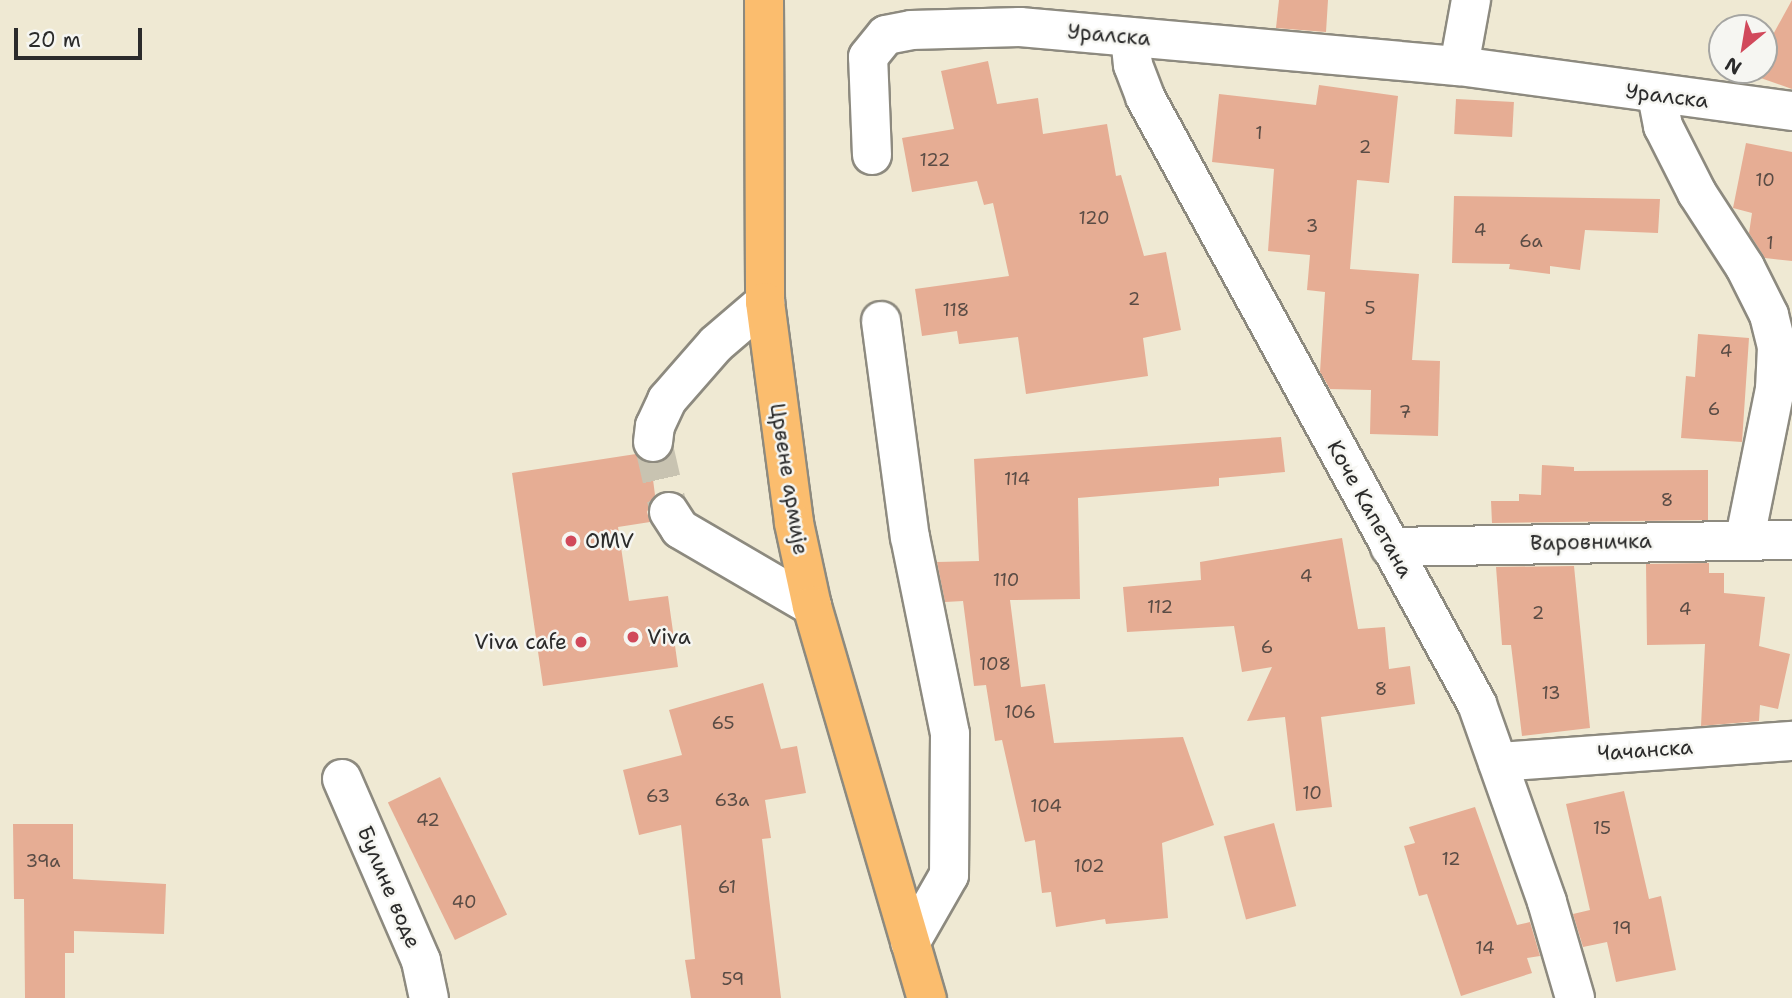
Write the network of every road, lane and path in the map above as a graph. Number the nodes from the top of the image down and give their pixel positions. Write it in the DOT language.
graph roads {
  1 [pos="764,0"];
  2 [pos="1471,0"];
  3 [pos="1130,37"];
  4 [pos="1459,66"];
  5 [pos="1657,95"];
  6 [pos="1792,111"];
  7 [pos="872,155"];
  8 [pos="765,302"];
  9 [pos="881,321"];
  10 [pos="653,442"];
  11 [pos="669,512"];
  12 [pos="1745,538"];
  13 [pos="1792,540"];
  14 [pos="1390,547"];
  15 [pos="813,606"];
  16 [pos="1792,741"];
  17 [pos="1498,762"];
  18 [pos="342,779"];
  19 [pos="910,943"];
  20 [pos="429,998"];
  21 [pos="927,998"];
  22 [pos="1575,998"];
  1 -- 8 [label="main road, Црвене армије"];
  2 -- 4 [label="street"];
  3 -- 4 [label="street, Уралска"];
  3 -- 7 [label="street, Уралска"];
  3 -- 14 [label="street, Коче Капетана"];
  4 -- 5 [label="street, Уралска"];
  5 -- 6 [label="street, Уралска"];
  5 -- 12 [label="street"];
  8 -- 10 [label="street"];
  8 -- 15 [label="main road, Црвене армије"];
  9 -- 19 [label="street"];
  11 -- 15 [label="street"];
  12 -- 13 [label="street, Варовничка"];
  12 -- 14 [label="street, Варовничка"];
  14 -- 17 [label="street, Коче Капетана"];
  15 -- 19 [label="main road, Црвене армије"];
  16 -- 17 [label="street, Чачанска"];
  17 -- 22 [label="street, Коче Капетана"];
  18 -- 20 [label="street, Булине воде"];
  19 -- 21 [label="main road, Црвене армије"];
}
